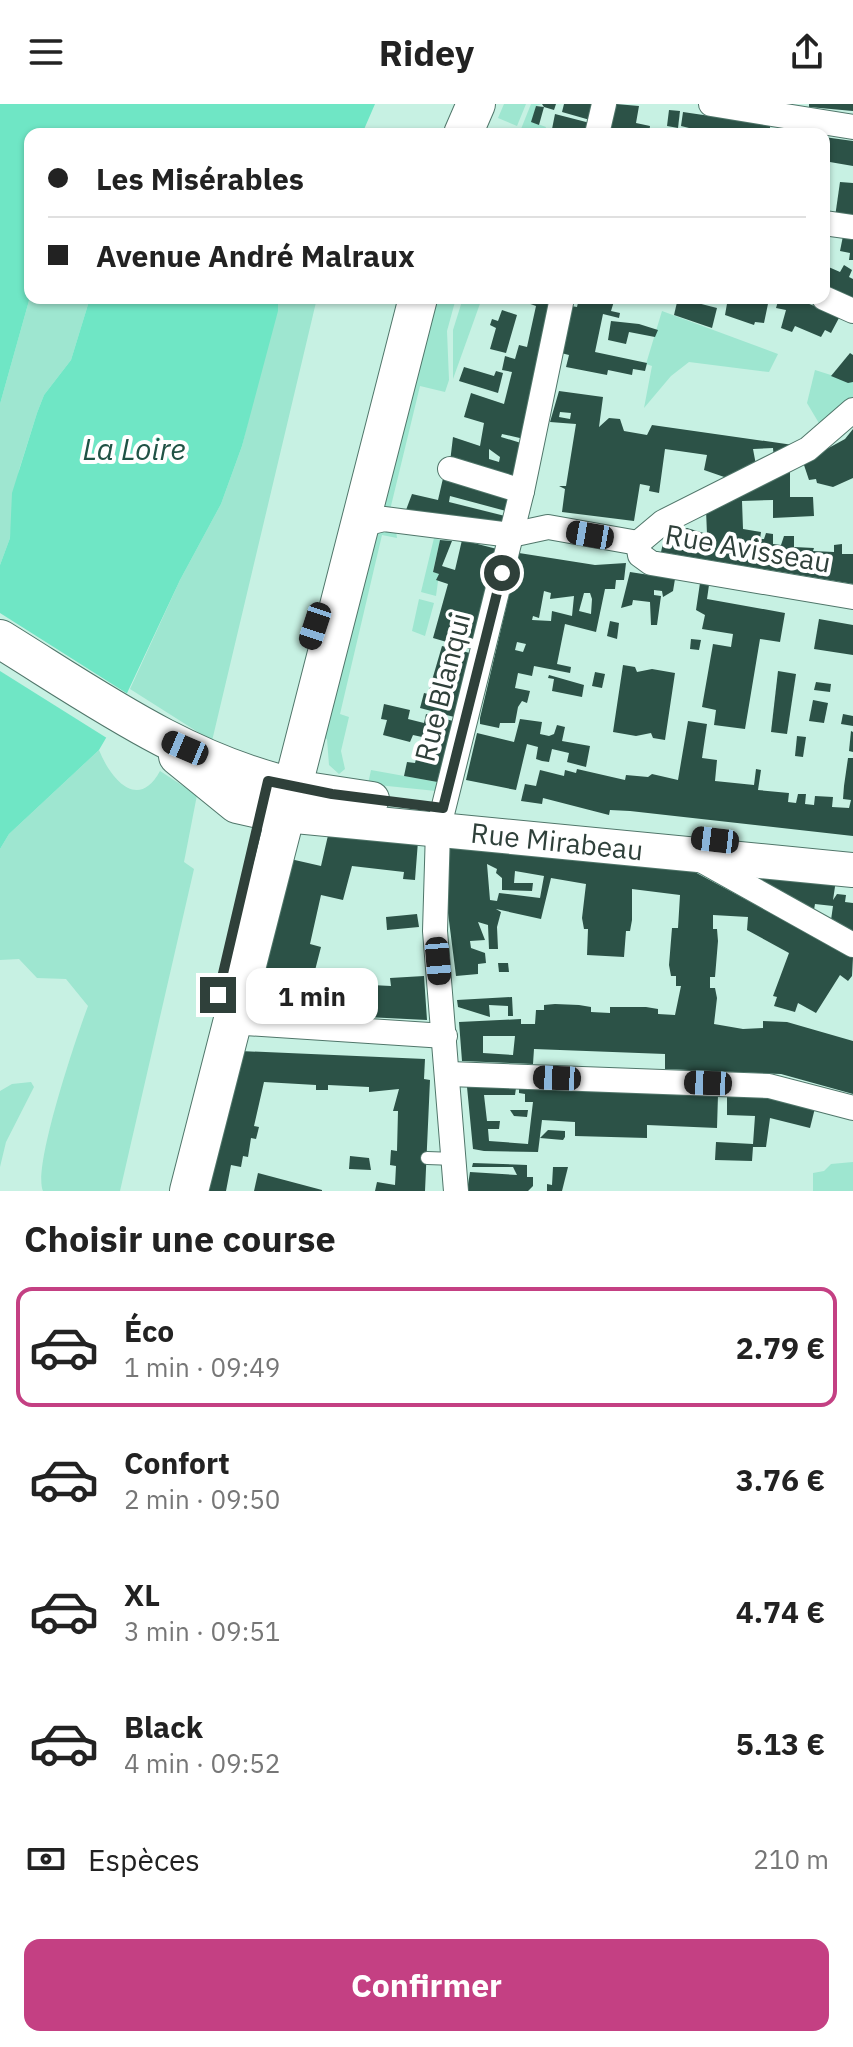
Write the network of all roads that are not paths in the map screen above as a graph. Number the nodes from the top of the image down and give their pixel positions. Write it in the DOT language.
graph roads {
  1 [pos="476,104"];
  2 [pos="500,104"];
  3 [pos="604,104"];
  4 [pos="711,104"];
  5 [pos="853,127"];
  6 [pos="466,128"];
  7 [pos="490,128"];
  8 [pos="598,128"];
  9 [pos="830,224"];
  10 [pos="853,227"];
  11 [pos="830,301"];
  12 [pos="395,304"];
  13 [pos="416,304"];
  14 [pos="561,304"];
  15 [pos="853,311"];
  16 [pos="853,410"];
  17 [pos="450,469"];
  18 [pos="522,491"];
  19 [pos="360,525"];
  20 [pos="511,535"];
  21 [pos="638,543"];
  22 [pos="853,597"];
  23 [pos="0,639"];
  24 [pos="265,795"];
  25 [pos="441,819"];
  26 [pos="853,852"];
  27 [pos="690,854"];
  28 [pos="853,870"];
  29 [pos="853,945"];
  30 [pos="230,1022"];
  31 [pos="445,1036"];
  32 [pos="449,1074"];
  33 [pos="853,1108"];
  34 [pos="427,1158"];
  35 [pos="456,1176"];
  36 [pos="172,1191"];
  37 [pos="189,1191"];
  1 -- 6 [label="main road"];
  2 -- 7 [label="main road"];
  3 -- 8 [label="street"];
  4 -- 5 [label="street"];
  9 -- 10 [label="street"];
  11 -- 15 [label="street"];
  12 -- 24 [label="main road"];
  13 -- 19 [label="main road"];
  14 -- 18 [label="street, Rue Blanqui"];
  16 -- 21 [label="street"];
  17 -- 18 [label="street"];
  18 -- 20 [label="street, Rue Blanqui"];
  19 -- 20 [label="street, Rue Avisseau"];
  19 -- 24 [label="main road"];
  20 -- 21 [label="street, Rue Avisseau"];
  20 -- 25 [label="street, Rue Blanqui"];
  21 -- 22 [label="street, Rue Avisseau"];
  23 -- 24 [label="main road"];
  24 -- 25 [label="main road, Rue Mirabeau"];
  24 -- 30 [label="main road"];
  24 -- 36 [label="main road"];
  25 -- 26 [label="main road, Rue Mirabeau"];
  25 -- 27 [label="main road, Rue Mirabeau"];
  25 -- 31 [label="street, Rue Blanqui"];
  27 -- 28 [label="main road, Rue Mirabeau"];
  27 -- 29 [label="street"];
  30 -- 31 [label="street"];
  30 -- 37 [label="main road"];
  31 -- 32 [label="street, Rue Blanqui"];
  32 -- 33 [label="street"];
  32 -- 35 [label="street, Rue Blanqui"];
  34 -- 35 [label="lane"];
}
